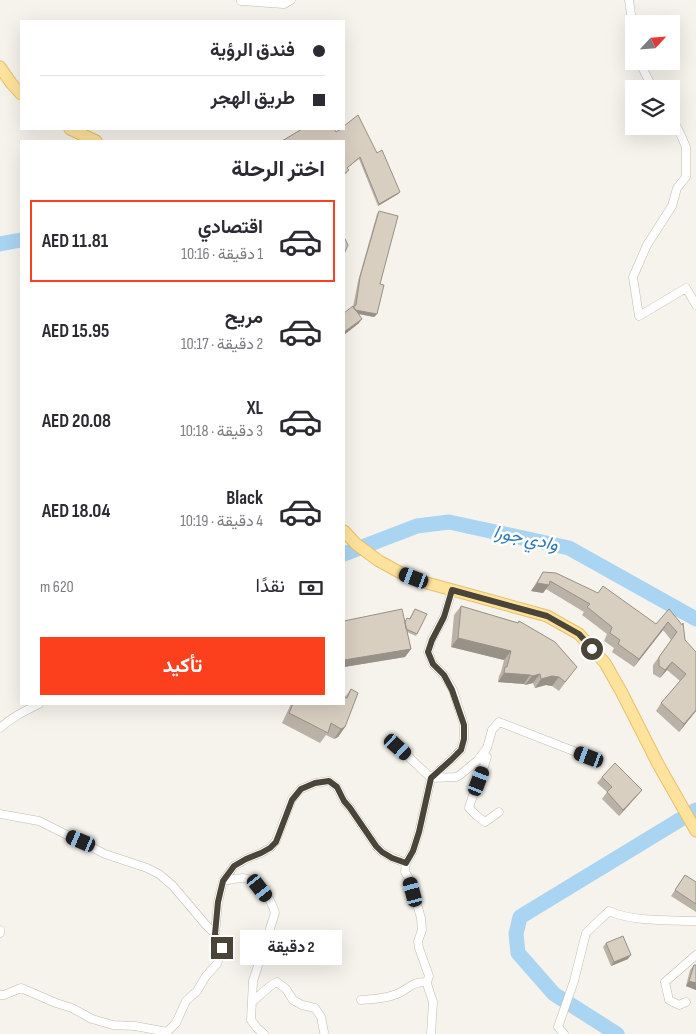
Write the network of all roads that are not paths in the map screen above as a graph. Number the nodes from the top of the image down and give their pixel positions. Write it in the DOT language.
graph roads {
  1 [pos="291,0"];
  2 [pos="629,0"];
  3 [pos="241,1"];
  4 [pos="631,15"];
  5 [pos="0,68"];
  6 [pos="20,93"];
  7 [pos="72,130"];
  8 [pos="680,133"];
  9 [pos="94,140"];
  10 [pos="696,305"];
  11 [pos="345,532"];
  12 [pos="452,590"];
  13 [pos="37,705"];
  14 [pos="0,728"];
  15 [pos="398,747"];
  16 [pos="589,757"];
  17 [pos="478,760"];
  18 [pos="431,778"];
  19 [pos="499,812"];
  20 [pos="0,814"];
  21 [pos="696,831"];
  22 [pos="406,863"];
  23 [pos="223,881"];
  24 [pos="696,920"];
  25 [pos="215,934"];
  26 [pos="696,955"];
  27 [pos="427,982"];
  28 [pos="0,995"];
  29 [pos="361,1000"];
  30 [pos="252,1002"];
  31 [pos="686,1002"];
  32 [pos="324,1032"];
  33 [pos="167,1033"];
  34 [pos="264,1034"];
  35 [pos="431,1034"];
  36 [pos="564,1034"];
  1 -- 3 [label="street"];
  2 -- 4 [label="street"];
  5 -- 6 [label="main road"];
  7 -- 9 [label="main road"];
  8 -- 10 [label="street"];
  11 -- 12 [label="main road"];
  12 -- 18 [label="street"];
  12 -- 21 [label="main road"];
  13 -- 14 [label="street"];
  15 -- 18 [label="street"];
  16 -- 17 [label="street"];
  17 -- 18 [label="street"];
  17 -- 19 [label="street"];
  18 -- 22 [label="street"];
  20 -- 25 [label="street"];
  22 -- 23 [label="street"];
  22 -- 27 [label="street"];
  23 -- 25 [label="street"];
  23 -- 30 [label="street"];
  24 -- 36 [label="street"];
  25 -- 33 [label="street"];
  26 -- 31 [label="street"];
  27 -- 29 [label="street"];
  27 -- 35 [label="street"];
  28 -- 33 [label="street"];
  30 -- 32 [label="street"];
  30 -- 34 [label="street"];
}
